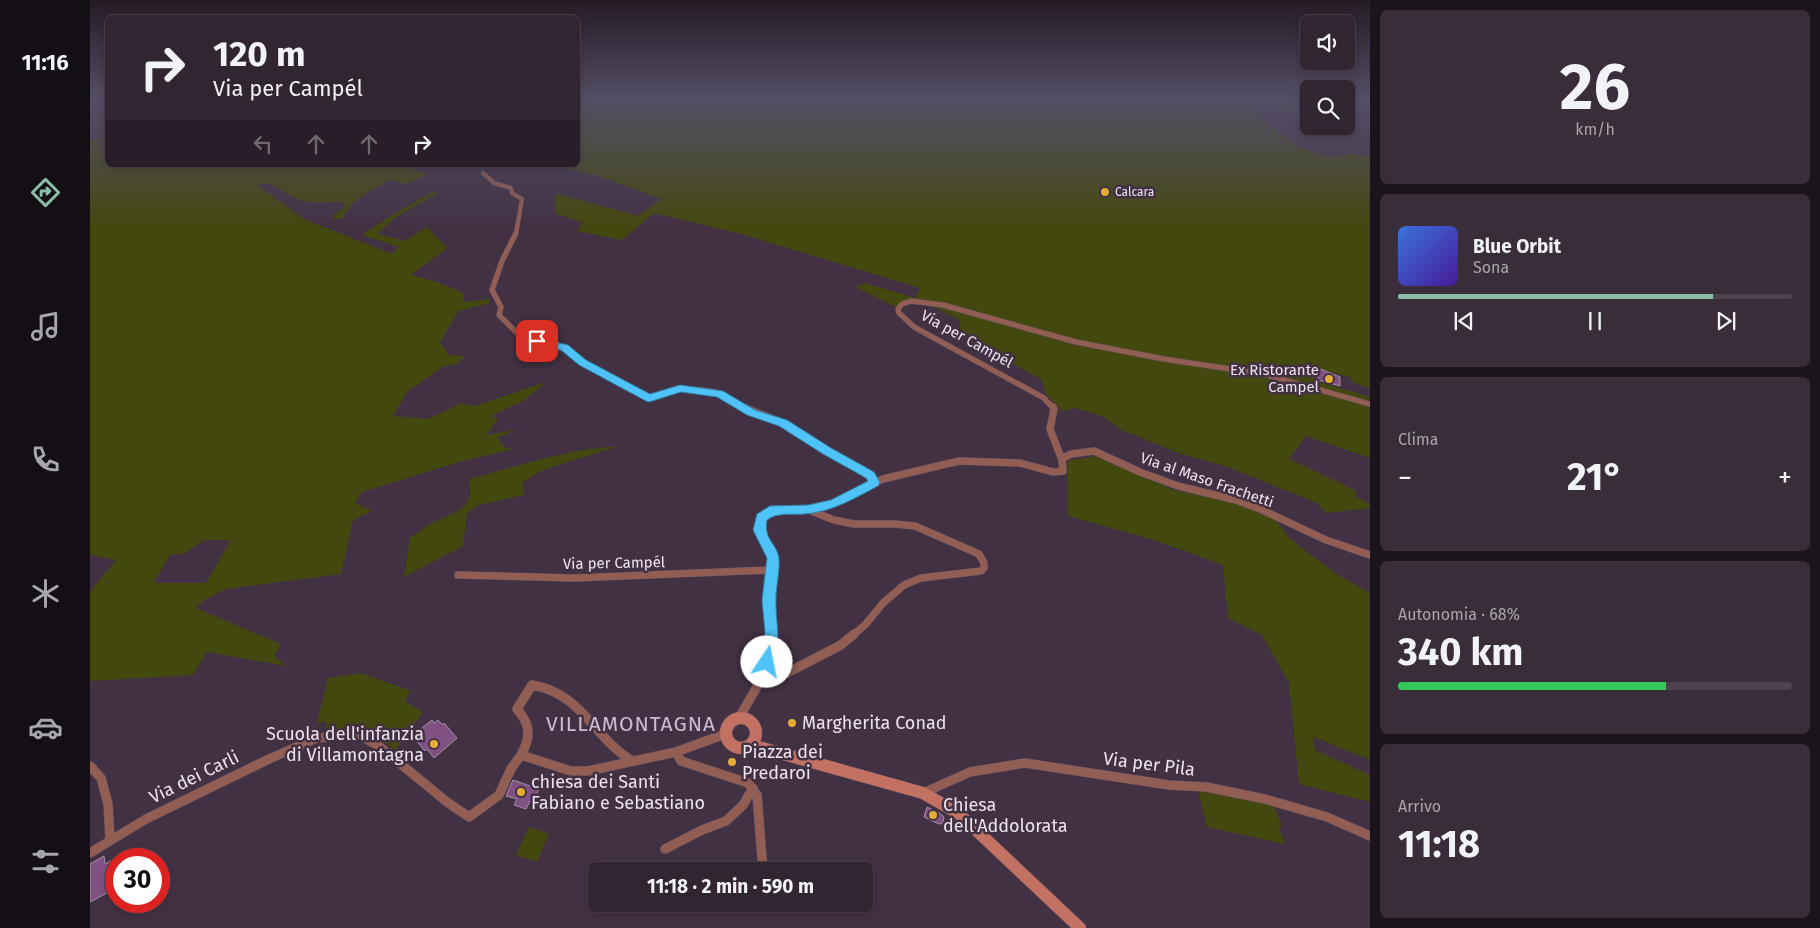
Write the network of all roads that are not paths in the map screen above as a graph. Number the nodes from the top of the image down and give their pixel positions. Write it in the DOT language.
graph roads {
  1 [pos="483,173"];
  2 [pos="1370,404"];
  3 [pos="1063,458"];
  4 [pos="874,482"];
  5 [pos="808,510"];
  6 [pos="1370,555"];
  7 [pos="771,570"];
  8 [pos="458,576"];
  9 [pos="763,674"];
  10 [pos="739,718"];
  11 [pos="725,734"];
  12 [pos="751,745"];
  13 [pos="676,752"];
  14 [pos="521,755"];
  15 [pos="632,761"];
  16 [pos="90,766"];
  17 [pos="753,788"];
  18 [pos="923,793"];
  19 [pos="1370,836"];
  20 [pos="110,839"];
  21 [pos="666,849"];
  22 [pos="90,853"];
  23 [pos="762,862"];
  24 [pos="1080,928"];
  1 -- 4 [label="street"];
  2 -- 3 [label="street, Via per Campél"];
  3 -- 4 [label="street"];
  3 -- 6 [label="street, Via al Maso Frachetti"];
  4 -- 5 [label="street"];
  5 -- 7 [label="street"];
  5 -- 9 [label="street"];
  7 -- 8 [label="street, Via per Campél"];
  7 -- 9 [label="street"];
  9 -- 10 [label="street"];
  10 -- 11 [label="street"];
  10 -- 12 [label="street"];
  11 -- 12 [label="street"];
  11 -- 13 [label="street"];
  12 -- 18 [label="street"];
  13 -- 15 [label="street"];
  13 -- 17 [label="street"];
  14 -- 15 [label="street"];
  14 -- 15 [label="street"];
  14 -- 20 [label="street, Via dei Carli"];
  16 -- 20 [label="street"];
  17 -- 21 [label="street"];
  17 -- 23 [label="street"];
  18 -- 19 [label="street, Via per Pila"];
  18 -- 24 [label="street"];
  20 -- 22 [label="street, Via dei Carli"];
}
